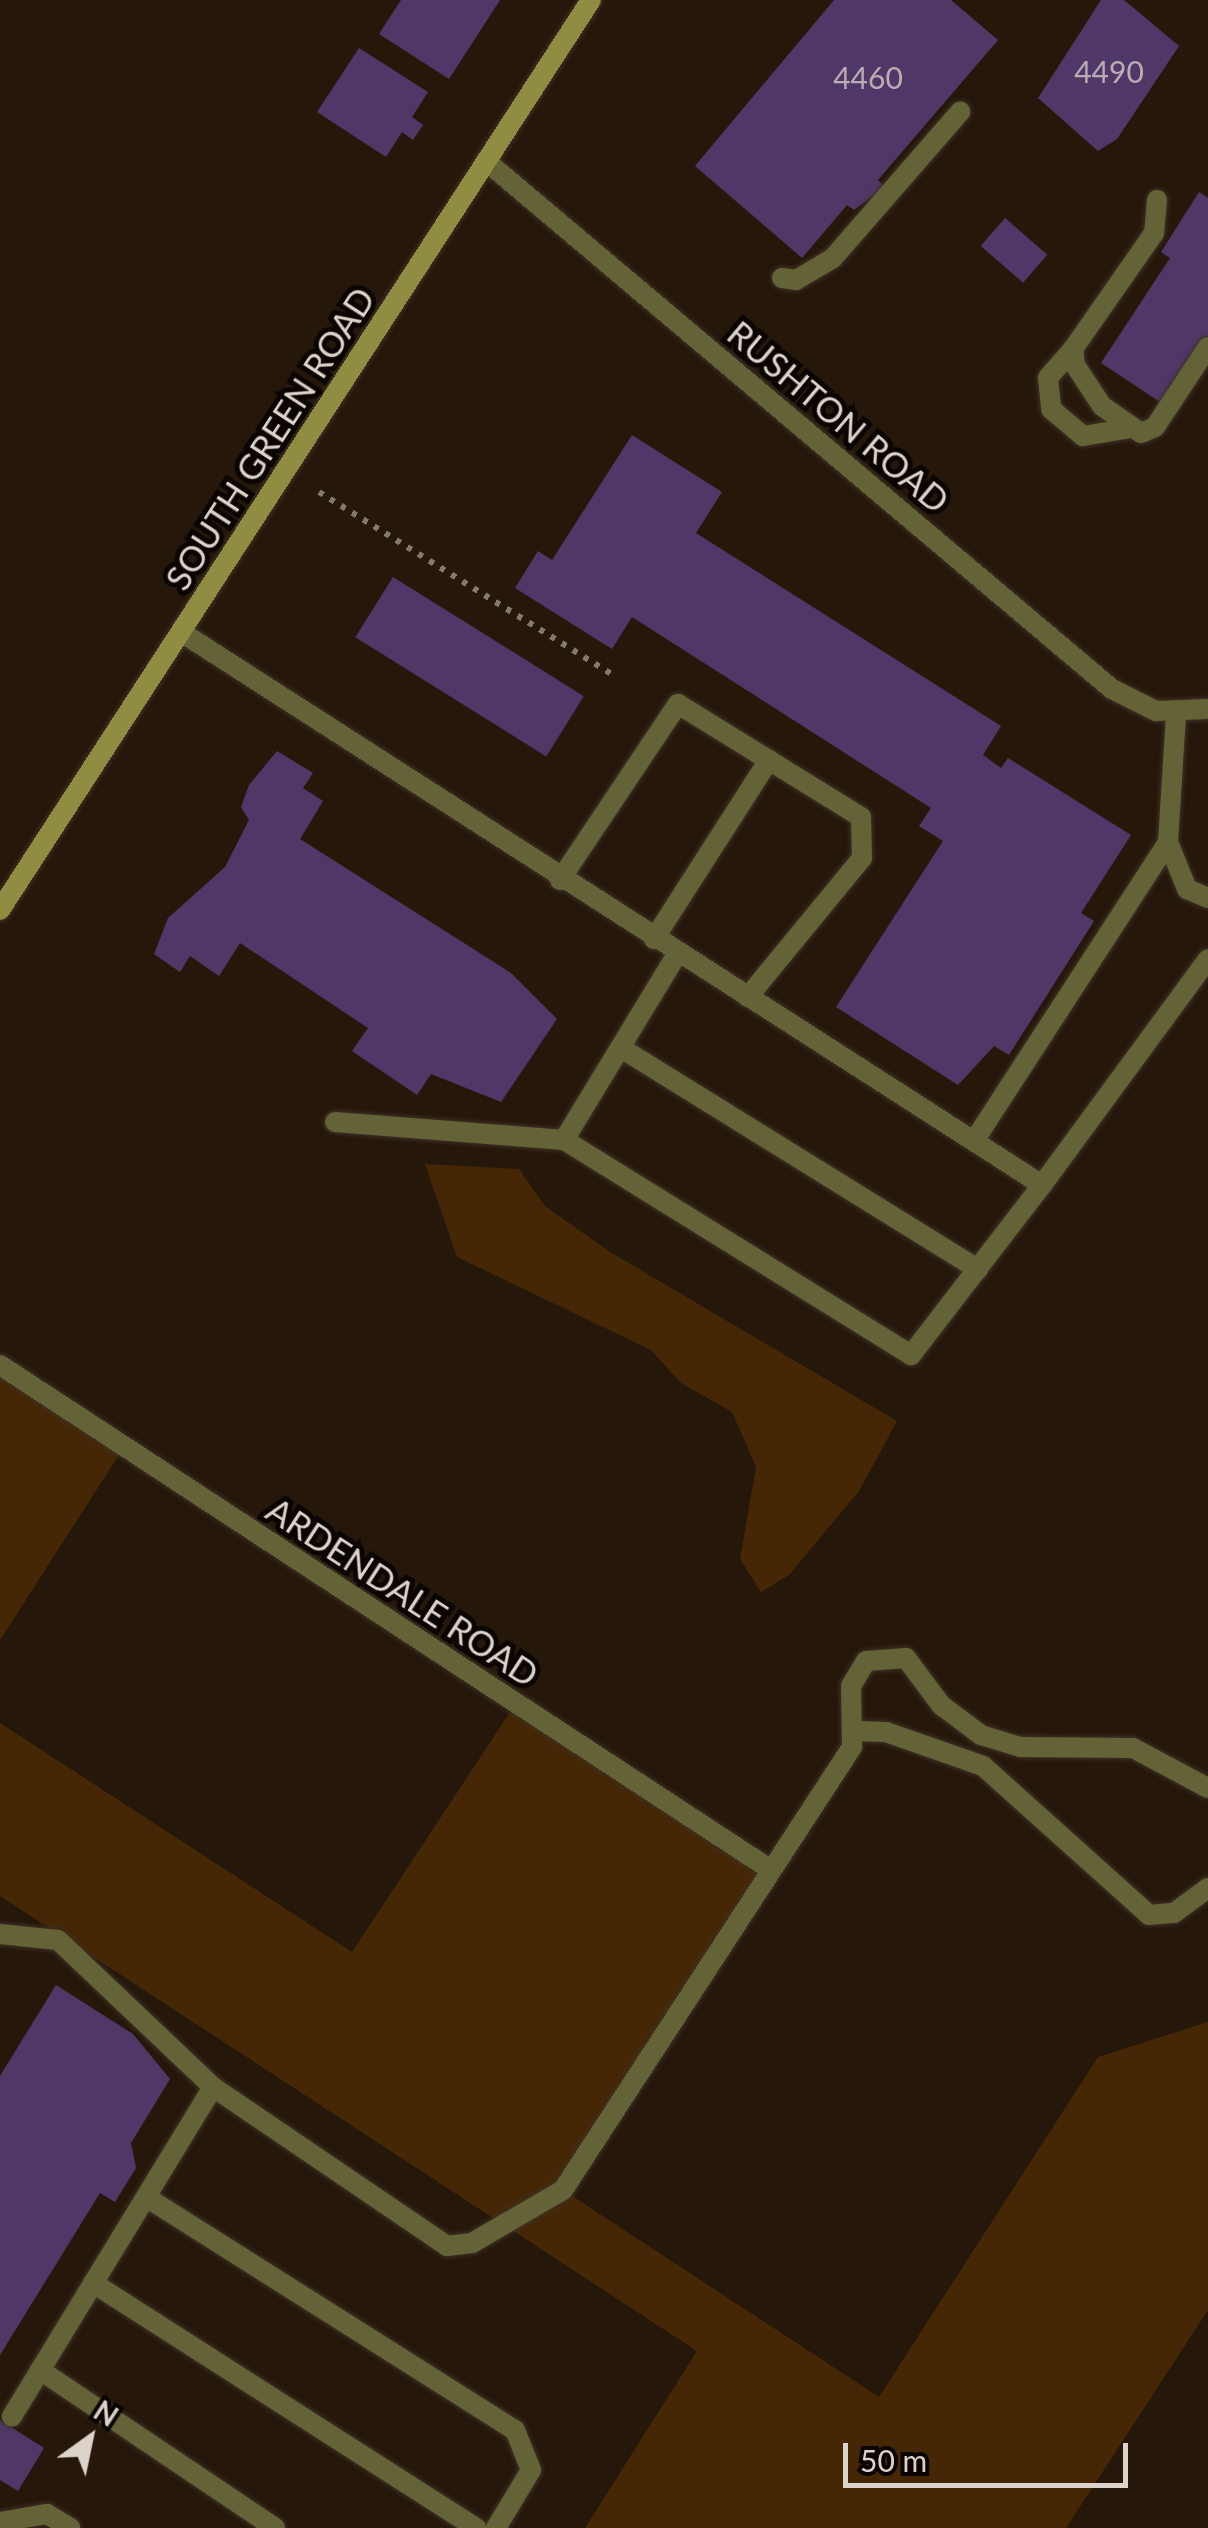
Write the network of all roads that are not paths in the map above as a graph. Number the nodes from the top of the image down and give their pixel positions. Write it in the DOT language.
graph roads {
  1 [pos="591,0"];
  2 [pos="960,112"];
  3 [pos="486,160"];
  4 [pos="1157,200"];
  5 [pos="782,278"];
  6 [pos="1073,348"];
  7 [pos="1208,348"];
  8 [pos="1130,428"];
  9 [pos="181,632"];
  10 [pos="1208,710"];
  11 [pos="1166,713"];
  12 [pos="769,760"];
  13 [pos="1168,842"];
  14 [pos="560,880"];
  15 [pos="1208,898"];
  16 [pos="0,910"];
  17 [pos="654,939"];
  18 [pos="677,954"];
  19 [pos="1208,959"];
  20 [pos="748,997"];
  21 [pos="621,1048"];
  22 [pos="336,1122"];
  23 [pos="564,1140"];
  24 [pos="974,1141"];
  25 [pos="1042,1185"];
  26 [pos="978,1269"];
  27 [pos="0,1365"];
  28 [pos="856,1731"];
  29 [pos="1208,1788"];
  30 [pos="771,1870"];
  31 [pos="1208,1888"];
  32 [pos="0,1934"];
  33 [pos="214,2087"];
  34 [pos="146,2197"];
  35 [pos="93,2284"];
  36 [pos="40,2370"];
  37 [pos="12,2416"];
  38 [pos="0,2522"];
  39 [pos="70,2528"];
  40 [pos="275,2528"];
  41 [pos="476,2528"];
  42 [pos="496,2528"];
  1 -- 3 [label="main road, SOUTH GREEN ROAD"];
  2 -- 5 [label="street"];
  3 -- 9 [label="main road, SOUTH GREEN ROAD"];
  3 -- 11 [label="street, RUSHTON ROAD"];
  4 -- 6 [label="street"];
  6 -- 8 [label="street"];
  6 -- 8 [label="street"];
  7 -- 8 [label="street"];
  9 -- 14 [label="street"];
  9 -- 16 [label="main road, SOUTH GREEN ROAD"];
  10 -- 11 [label="street"];
  11 -- 13 [label="street"];
  12 -- 14 [label="street"];
  12 -- 17 [label="street"];
  12 -- 20 [label="street"];
  13 -- 15 [label="street"];
  13 -- 24 [label="street"];
  14 -- 17 [label="street"];
  17 -- 18 [label="street"];
  18 -- 20 [label="street"];
  18 -- 21 [label="street"];
  19 -- 25 [label="street"];
  20 -- 24 [label="street"];
  21 -- 23 [label="street"];
  21 -- 26 [label="street"];
  22 -- 23 [label="street"];
  23 -- 26 [label="street"];
  24 -- 25 [label="street"];
  25 -- 26 [label="street"];
  27 -- 30 [label="street, ARDENDALE ROAD"];
  28 -- 29 [label="street"];
  28 -- 30 [label="street"];
  28 -- 31 [label="street"];
  30 -- 33 [label="street"];
  32 -- 33 [label="street"];
  33 -- 34 [label="street"];
  34 -- 35 [label="street"];
  34 -- 42 [label="street"];
  35 -- 36 [label="street"];
  35 -- 41 [label="street"];
  36 -- 37 [label="street"];
  36 -- 40 [label="street"];
  38 -- 39 [label="street"];
}
